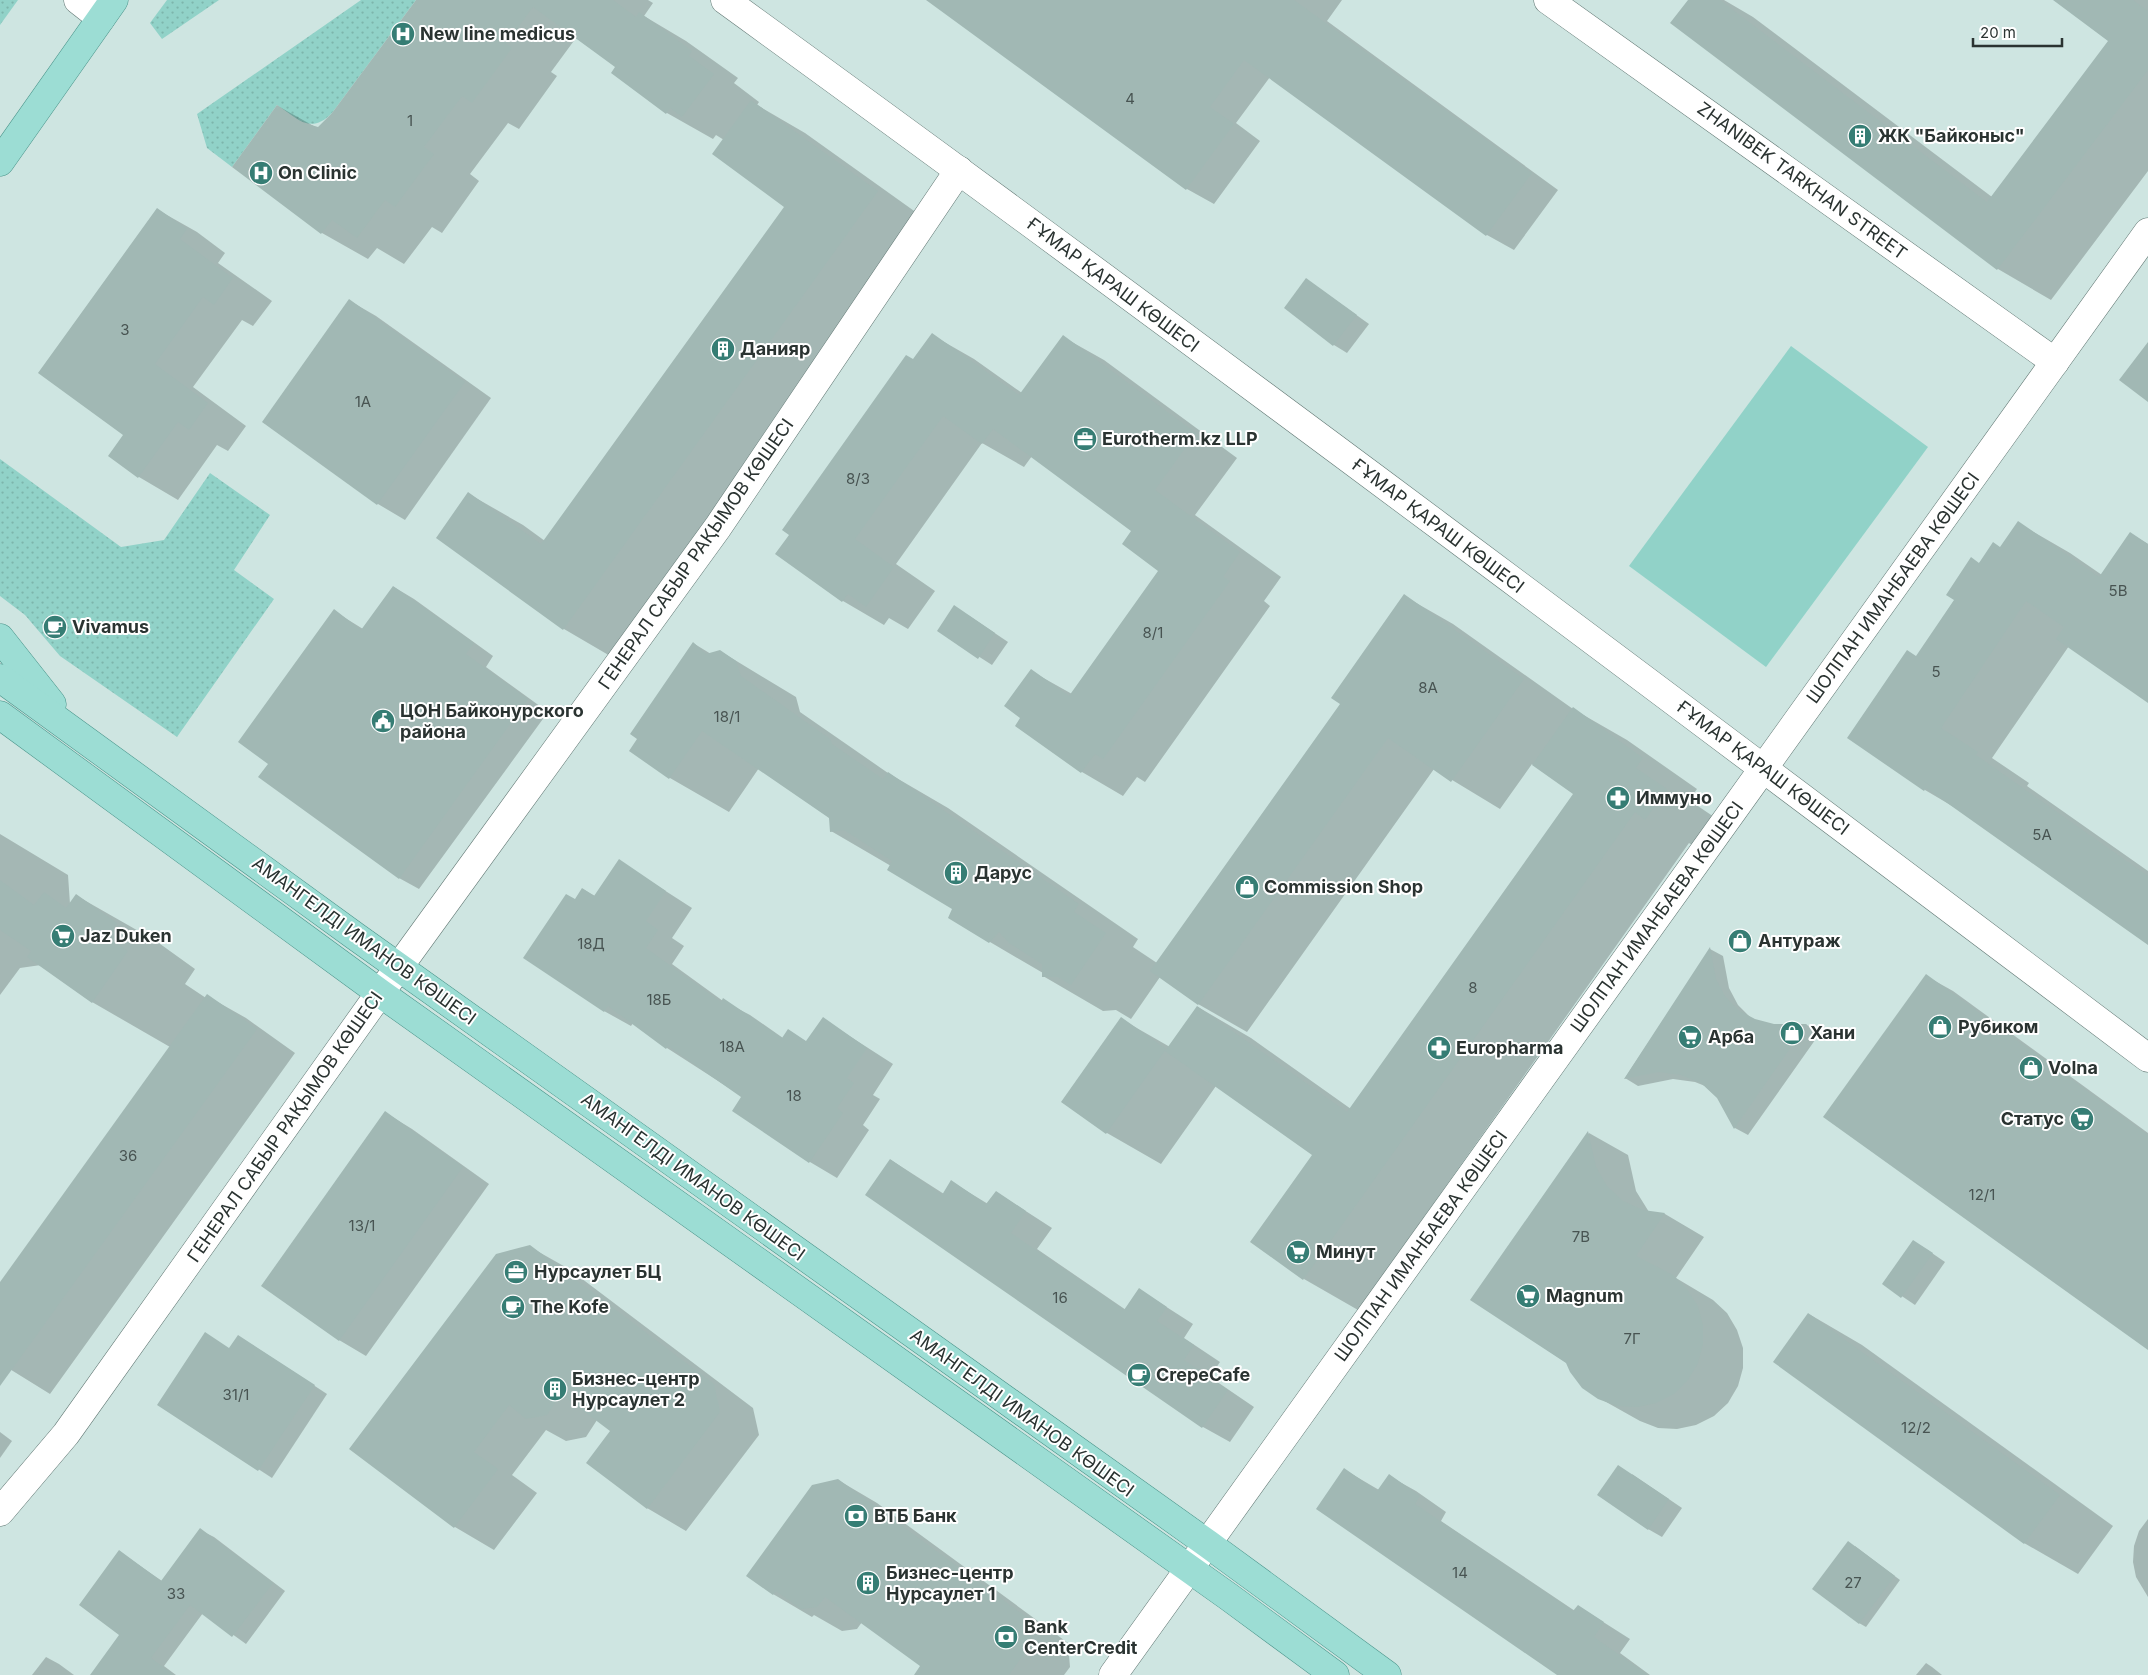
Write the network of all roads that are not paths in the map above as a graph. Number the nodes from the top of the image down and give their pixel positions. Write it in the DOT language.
graph roads {
  1 [pos="78,0"];
  2 [pos="725,0"];
  3 [pos="1548,0"];
  4 [pos="108,9"];
  5 [pos="0,162"];
  6 [pos="959,170"];
  7 [pos="2148,232"];
  8 [pos="2055,362"];
  9 [pos="0,638"];
  10 [pos="0,678"];
  11 [pos="0,715"];
  12 [pos="75,732"];
  13 [pos="1764,768"];
  14 [pos="399,968"];
  15 [pos="380,993"];
  16 [pos="2148,1058"];
  17 [pos="0,1512"];
  18 [pos="1208,1544"];
  19 [pos="1189,1569"];
  20 [pos="1113,1675"];
  21 [pos="1335,1675"];
  22 [pos="1387,1675"];
  1 -- 4 [label="street"];
  2 -- 6 [label="street, ҒҰМАР ҚАРАШ КӨШЕСІ"];
  3 -- 8 [label="street, ZHANIBEK TARKHAN STREET"];
  4 -- 5 [label="main road"];
  6 -- 13 [label="street, ҒҰМАР ҚАРАШ КӨШЕСІ"];
  6 -- 14 [label="street, ГЕНЕРАЛ САБЫР РАҚЫМОВ КӨШЕСІ"];
  7 -- 8 [label="street, ШОЛПАН ИМАНБАЕВА КӨШЕСІ"];
  8 -- 13 [label="street, ШОЛПАН ИМАНБАЕВА КӨШЕСІ"];
  9 -- 12 [label="main road"];
  10 -- 12 [label="main road, АМАНГЕЛДІ ИМАНОВ КӨШЕСІ"];
  11 -- 15 [label="main road, АМАНГЕЛДІ ИМАНОВ КӨШЕСІ"];
  12 -- 14 [label="main road, АМАНГЕЛДІ ИМАНОВ КӨШЕСІ"];
  13 -- 16 [label="street, ҒҰМАР ҚАРАШ КӨШЕСІ"];
  13 -- 18 [label="street, ШОЛПАН ИМАНБАЕВА КӨШЕСІ"];
  14 -- 15 [label="street, ГЕНЕРАЛ САБЫР РАҚЫМОВ КӨШЕСІ"];
  14 -- 18 [label="main road, АМАНГЕЛДІ ИМАНОВ КӨШЕСІ"];
  15 -- 17 [label="street, ГЕНЕРАЛ САБЫР РАҚЫМОВ КӨШЕСІ"];
  15 -- 19 [label="main road, АМАНГЕЛДІ ИМАНОВ КӨШЕСІ"];
  18 -- 19 [label="street, ШОЛПАН ИМАНБАЕВА КӨШЕСІ"];
  18 -- 22 [label="main road, АМАНГЕЛДІ ИМАНОВ КӨШЕСІ"];
  19 -- 20 [label="street, ШОЛПАН ИМАНБАЕВА КӨШЕСІ"];
  19 -- 21 [label="main road, АМАНГЕЛДІ ИМАНОВ КӨШЕСІ"];
}
